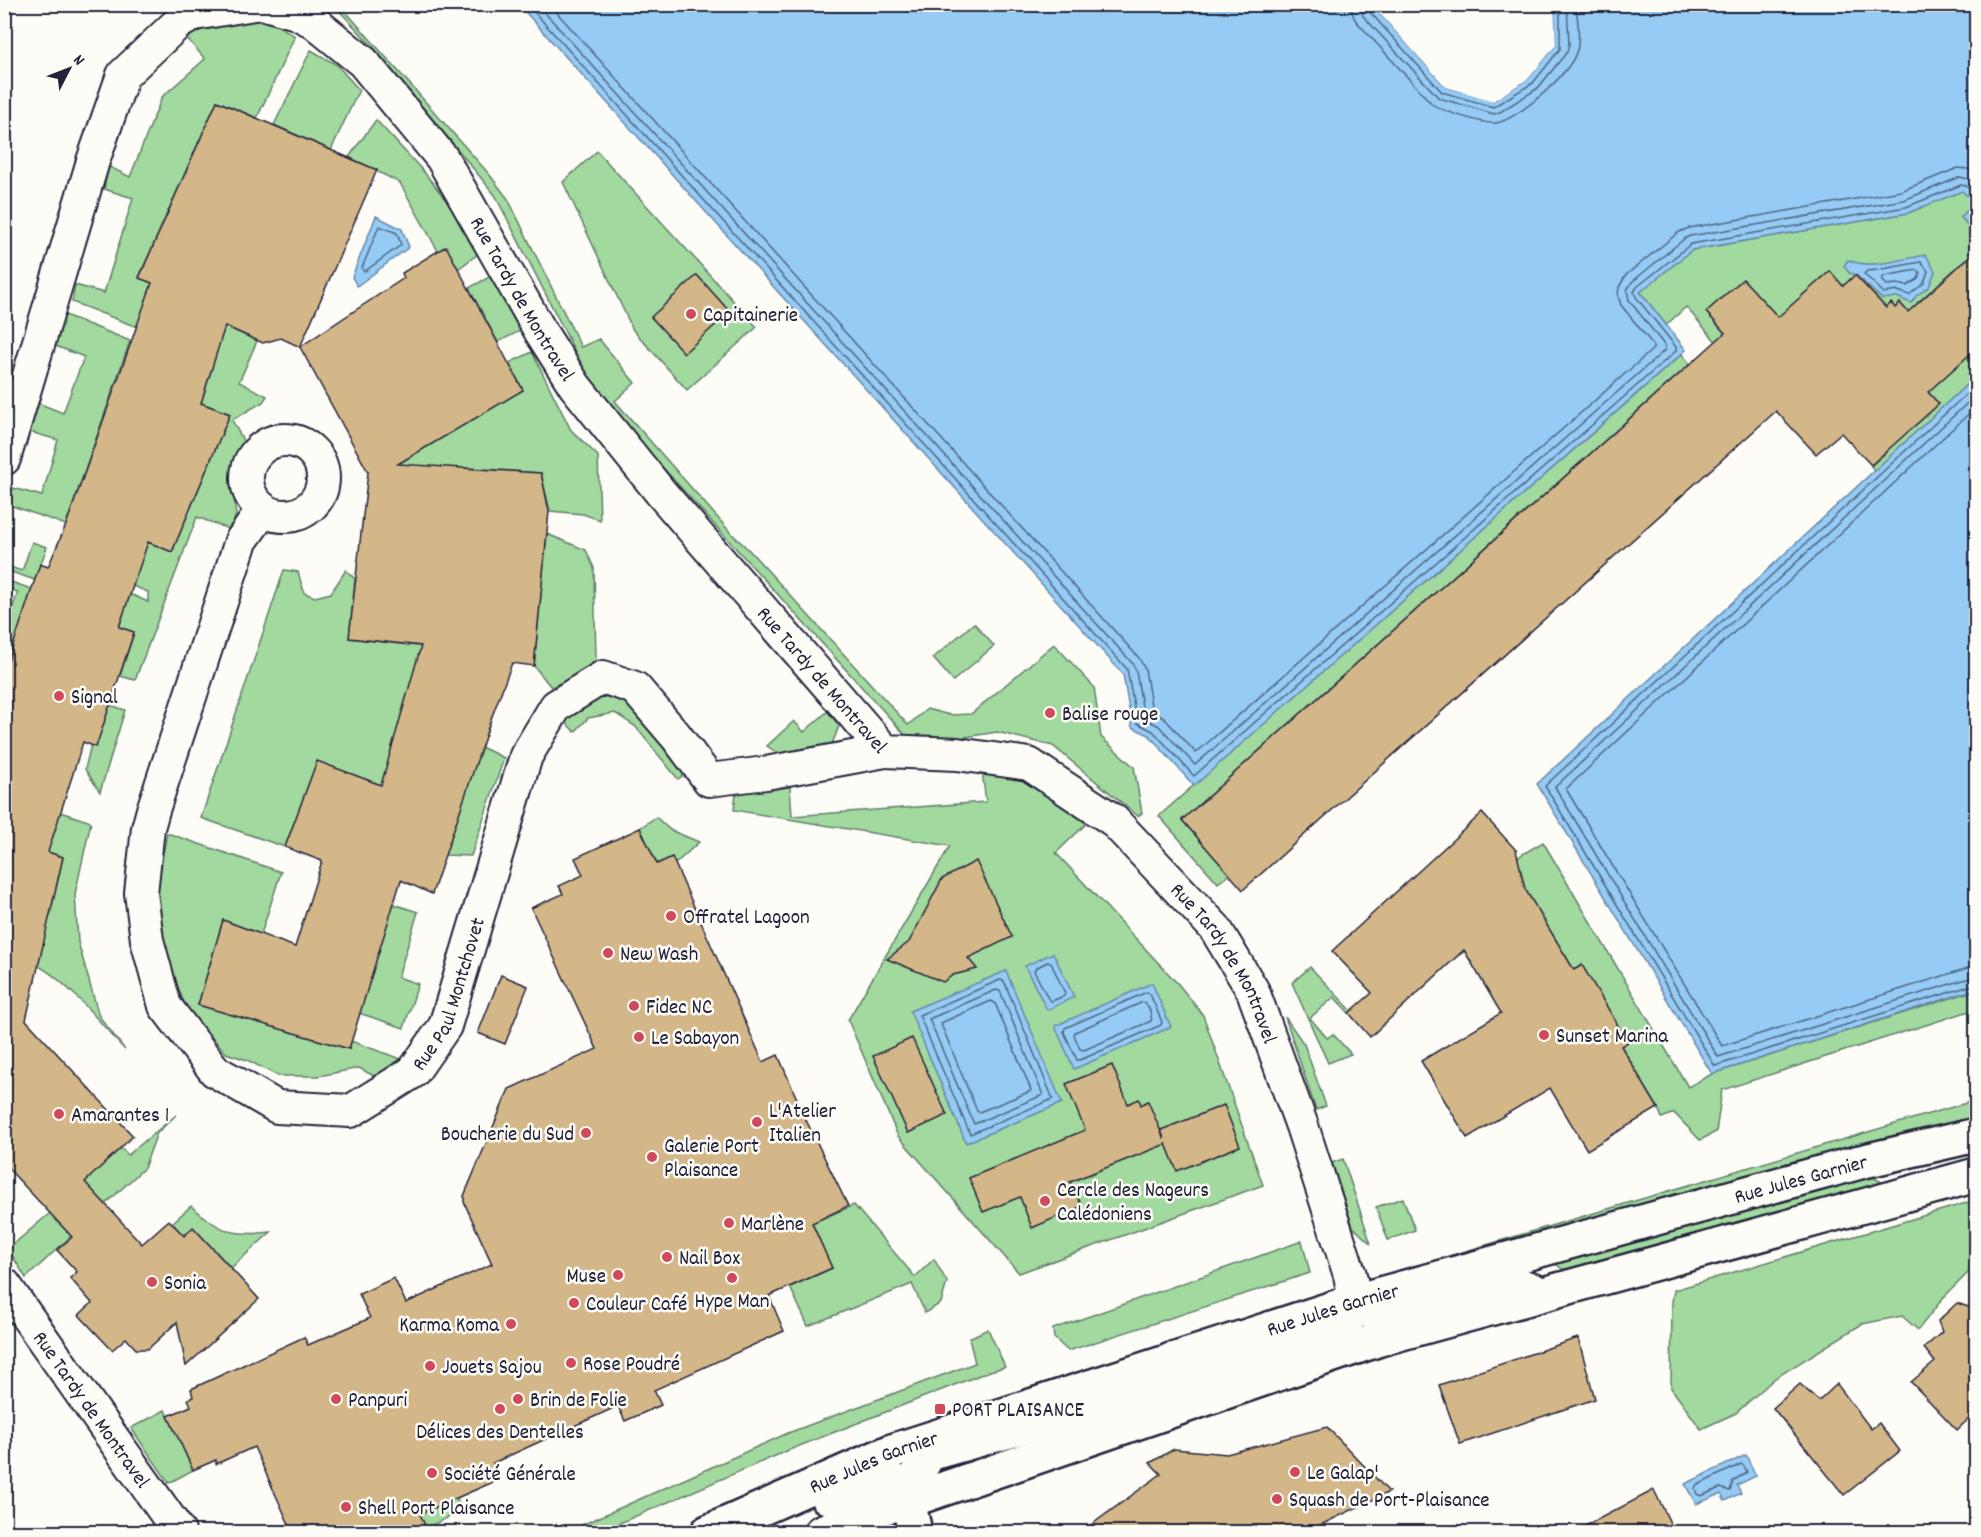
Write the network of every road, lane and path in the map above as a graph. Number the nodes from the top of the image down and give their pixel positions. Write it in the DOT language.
graph roads {
  1 [pos="254,4"];
  2 [pos="265,4"];
  3 [pos="4,459"];
  4 [pos="263,510"];
  5 [pos="885,751"];
  6 [pos="1977,1135"];
  7 [pos="1977,1174"];
  8 [pos="4,1284"];
  9 [pos="1543,1294"];
  10 [pos="1355,1301"];
  11 [pos="1171,1360"];
  12 [pos="1152,1416"];
  13 [pos="908,1501"];
  14 [pos="179,1533"];
  15 [pos="708,1533"];
  16 [pos="746,1533"];
  17 [pos="821,1533"];
  18 [pos="915,1533"];
  1 -- 3 [label="street"];
  2 -- 5 [label="street, Rue Tardy de Montravel"];
  4 -- 5 [label="street, Rue Paul Montchovet"];
  5 -- 10 [label="street, Rue Tardy de Montravel"];
  6 -- 10 [label="main road, Rue Jules Garnier"];
  7 -- 9 [label="main road, Rue Jules Garnier"];
  8 -- 14 [label="street, Rue Tardy de Montravel"];
  9 -- 10 [label="street"];
  9 -- 12 [label="main road, Rue Jules Garnier"];
  10 -- 11 [label="main road, Rue Jules Garnier"];
  10 -- 12 [label="street"];
  11 -- 13 [label="main road"];
  11 -- 15 [label="main road, Rue Jules Garnier"];
  12 -- 13 [label="main road, Rue Jules Garnier"];
  13 -- 16 [label="main road"];
  13 -- 17 [label="main road, Rue Jules Garnier"];
  13 -- 18 [label="main road"];
}
